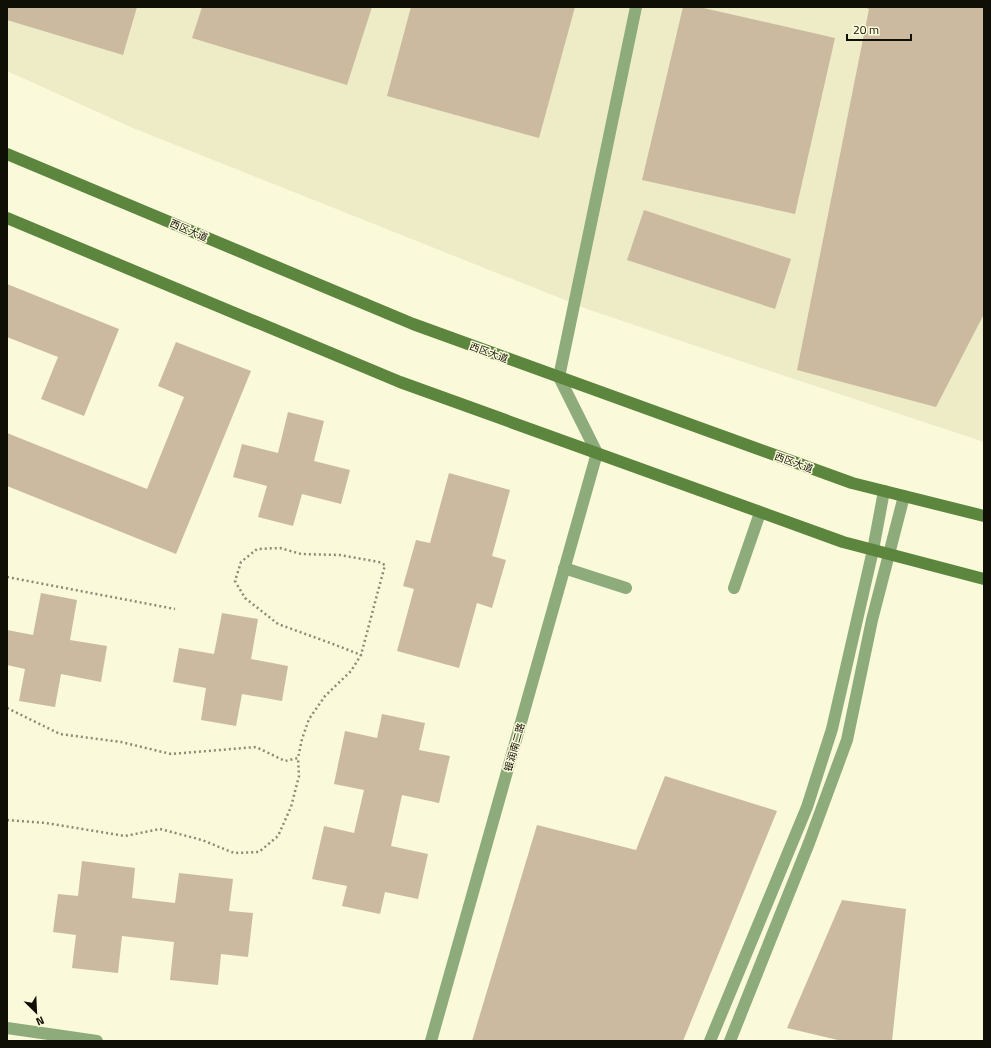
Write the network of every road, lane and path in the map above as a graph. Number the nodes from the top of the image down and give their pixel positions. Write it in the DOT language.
graph roads {
  1 [pos="636,7"];
  2 [pos="7,154"];
  3 [pos="7,218"];
  4 [pos="559,377"];
  5 [pos="597,453"];
  6 [pos="884,491"];
  7 [pos="904,496"];
  8 [pos="760,512"];
  9 [pos="984,516"];
  10 [pos="873,550"];
  11 [pos="889,554"];
  12 [pos="564,568"];
  13 [pos="7,577"];
  14 [pos="984,579"];
  15 [pos="626,588"];
  16 [pos="734,588"];
  17 [pos="175,609"];
  18 [pos="361,655"];
  19 [pos="7,708"];
  20 [pos="298,758"];
  21 [pos="7,820"];
  22 [pos="7,1028"];
  23 [pos="64,1039"];
  24 [pos="96,1041"];
  25 [pos="431,1041"];
  26 [pos="710,1041"];
  27 [pos="730,1041"];
  1 -- 4 [label="street"];
  2 -- 4 [label="main road, 西区大道"];
  3 -- 5 [label="main road"];
  4 -- 5 [label="street"];
  4 -- 6 [label="main road, 西区大道"];
  5 -- 8 [label="main road"];
  5 -- 12 [label="street, 银润南二路"];
  6 -- 7 [label="main road, 西区大道"];
  6 -- 10 [label="street"];
  7 -- 9 [label="main road, 西区大道"];
  7 -- 11 [label="street"];
  8 -- 10 [label="main road"];
  8 -- 16 [label="street"];
  10 -- 11 [label="main road"];
  10 -- 26 [label="street"];
  11 -- 14 [label="main road"];
  11 -- 27 [label="street"];
  12 -- 15 [label="street"];
  12 -- 25 [label="street, 银润南二路"];
  13 -- 17 [label="path"];
  18 -- 18 [label="path"];
  18 -- 20 [label="path"];
  19 -- 20 [label="path"];
  20 -- 21 [label="path"];
  22 -- 23 [label="street"];
  23 -- 24 [label="street"];
}
